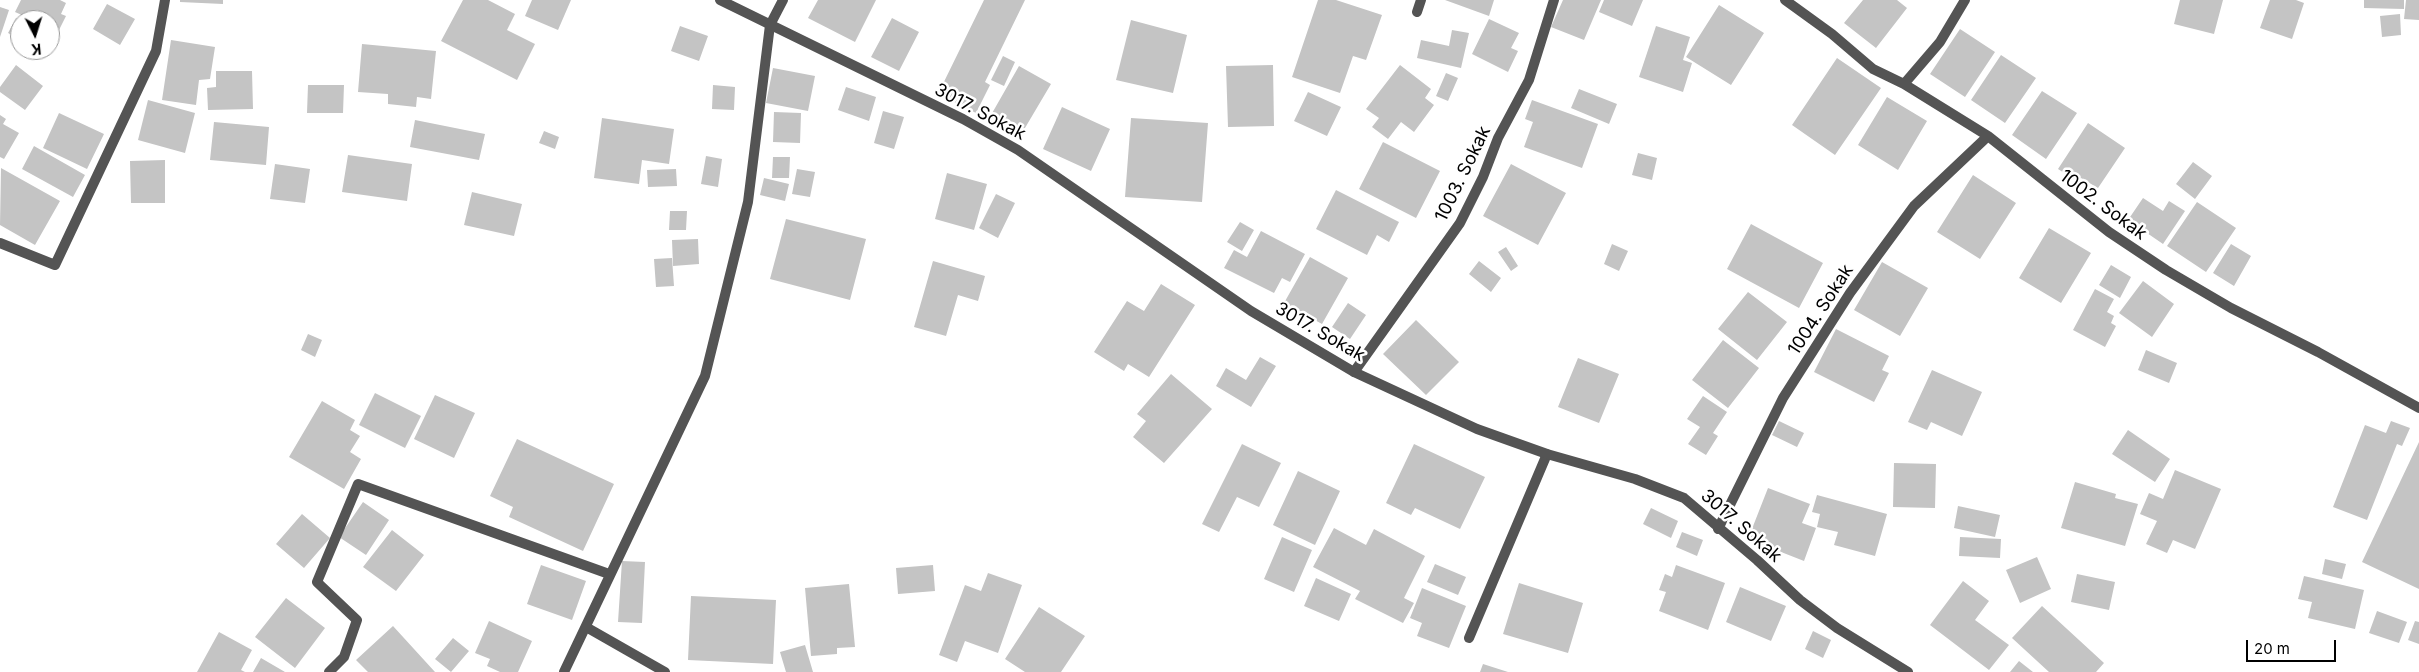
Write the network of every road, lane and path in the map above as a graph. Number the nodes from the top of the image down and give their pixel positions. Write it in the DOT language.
graph roads {
  1 [pos="165,0"];
  2 [pos="720,0"];
  3 [pos="783,0"];
  4 [pos="1422,0"];
  5 [pos="1554,0"];
  6 [pos="1785,0"];
  7 [pos="1965,0"];
  8 [pos="1417,12"];
  9 [pos="770,25"];
  10 [pos="1904,84"];
  11 [pos="1988,136"];
  12 [pos="0,243"];
  13 [pos="1354,372"];
  14 [pos="2419,408"];
  15 [pos="1547,454"];
  16 [pos="1718,529"];
  17 [pos="609,574"];
  18 [pos="586,627"];
  19 [pos="1469,638"];
  20 [pos="329,672"];
  21 [pos="564,672"];
  22 [pos="665,672"];
  23 [pos="1908,672"];
  1 -- 12 [label="street"];
  2 -- 9 [label="street, 3017. Sokak"];
  3 -- 9 [label="street"];
  4 -- 8 [label="street"];
  5 -- 13 [label="street, 1003. Sokak"];
  6 -- 10 [label="street, 1002. Sokak"];
  7 -- 10 [label="street"];
  9 -- 13 [label="street, 3017. Sokak"];
  9 -- 17 [label="street"];
  10 -- 11 [label="street, 1002. Sokak"];
  11 -- 14 [label="street, 1002. Sokak"];
  11 -- 16 [label="street, 1004. Sokak"];
  13 -- 15 [label="street, 3017. Sokak"];
  15 -- 16 [label="street, 3017. Sokak"];
  15 -- 19 [label="street"];
  16 -- 23 [label="street, 3017. Sokak"];
  17 -- 18 [label="street"];
  17 -- 20 [label="street"];
  18 -- 21 [label="street"];
  18 -- 22 [label="street"];
}
